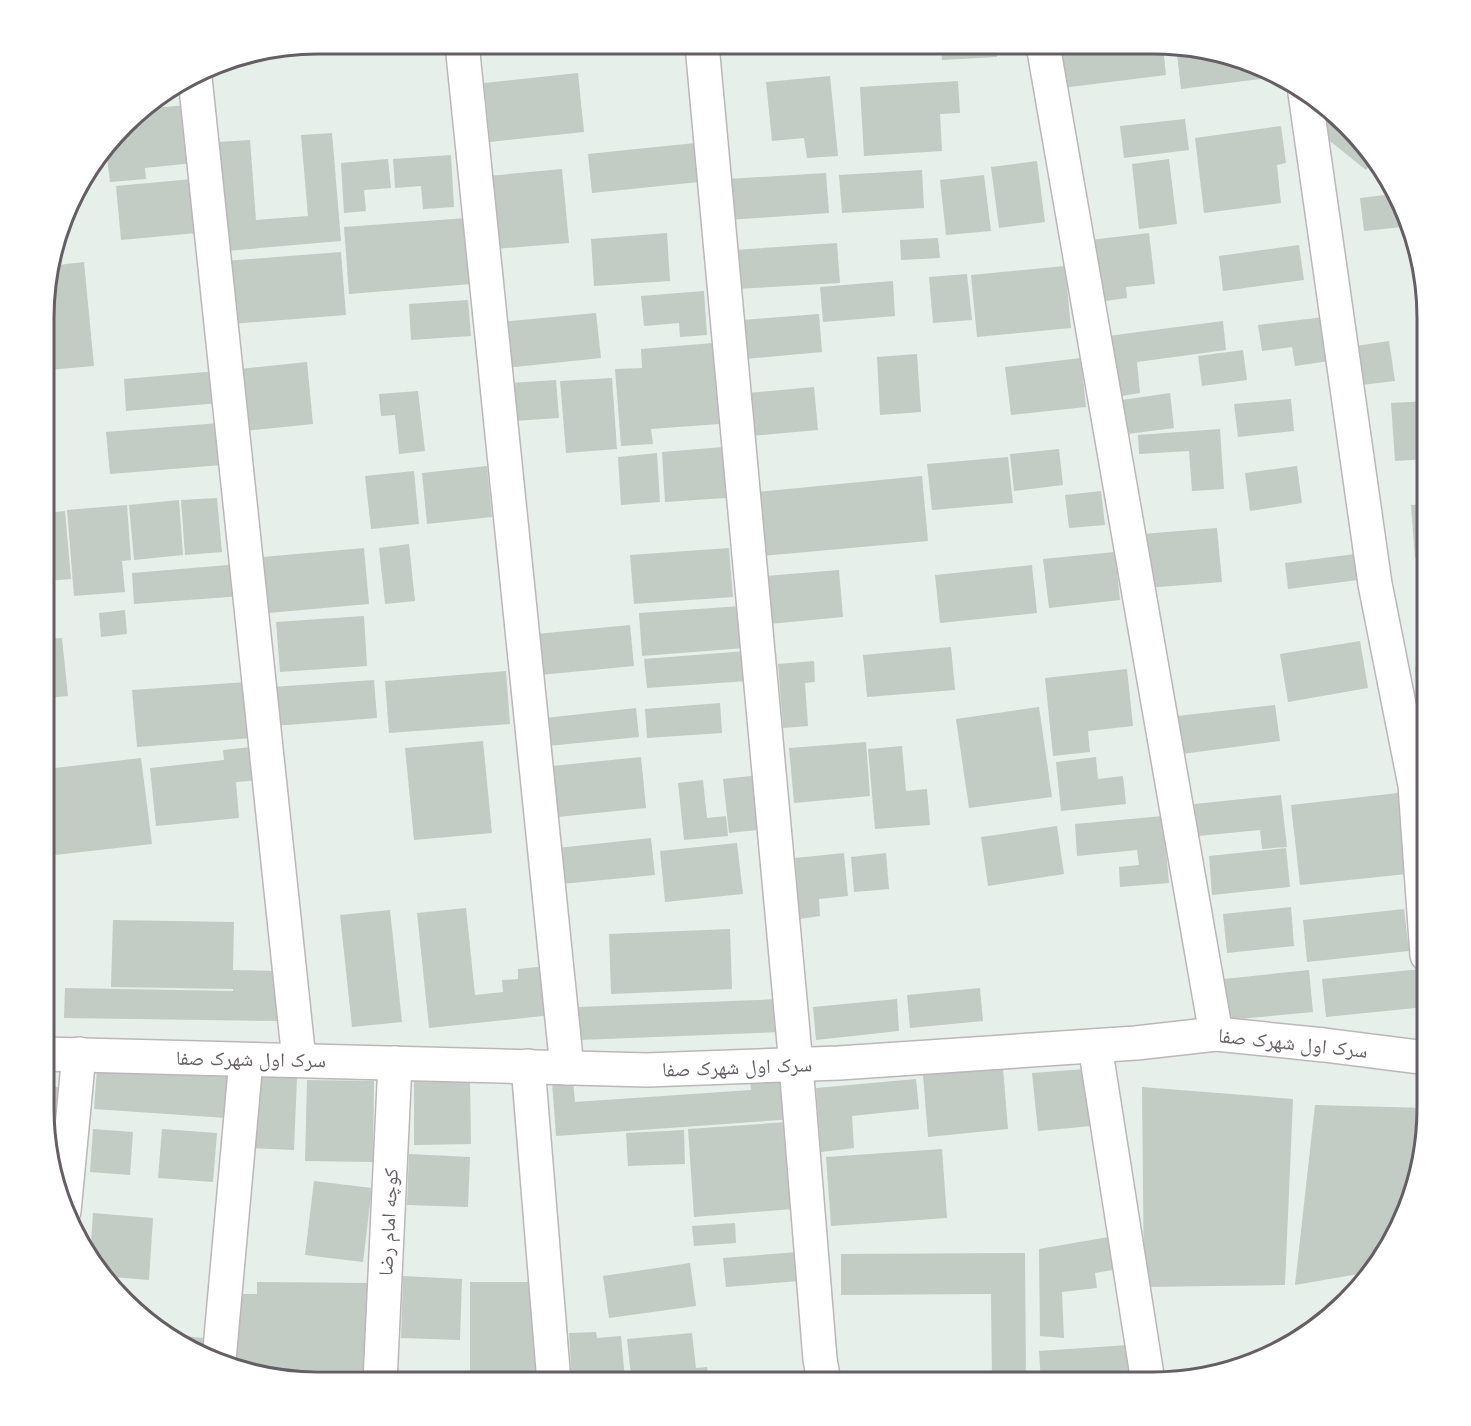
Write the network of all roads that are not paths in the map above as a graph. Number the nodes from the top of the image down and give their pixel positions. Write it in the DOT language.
graph roads {
  1 [pos="463,54"];
  2 [pos="703,54"];
  3 [pos="1045,54"];
  4 [pos="196,84"];
  5 [pos="1306,103"];
  6 [pos="1417,813"];
  7 [pos="1216,1034"];
  8 [pos="1095,1046"];
  9 [pos="54,1053"];
  10 [pos="79,1054"];
  11 [pos="1417,1057"];
  12 [pos="246,1059"];
  13 [pos="299,1060"];
  14 [pos="395,1063"];
  15 [pos="796,1065"];
  16 [pos="528,1066"];
  17 [pos="567,1068"];
  18 [pos="66,1188"];
  19 [pos="220,1353"];
  20 [pos="380,1372"];
  21 [pos="553,1372"];
  22 [pos="822,1372"];
  23 [pos="1146,1372"];
  1 -- 17 [label="street"];
  2 -- 15 [label="street"];
  3 -- 7 [label="street"];
  4 -- 13 [label="street"];
  5 -- 6 [label="street"];
  7 -- 8 [label="street, سرک اول شهرک صفا"];
  7 -- 11 [label="street, سرک اول شهرک صفا"];
  8 -- 15 [label="street, سرک اول شهرک صفا"];
  8 -- 23 [label="street"];
  9 -- 10 [label="street, سرک اول شهرک صفا"];
  10 -- 12 [label="street, سرک اول شهرک صفا"];
  10 -- 18 [label="street"];
  12 -- 13 [label="street, سرک اول شهرک صفا"];
  12 -- 19 [label="street"];
  13 -- 14 [label="street, سرک اول شهرک صفا"];
  14 -- 16 [label="street, سرک اول شهرک صفا"];
  14 -- 20 [label="street, کوچه امام رضا"];
  15 -- 17 [label="street, سرک اول شهرک صفا"];
  15 -- 22 [label="street"];
  16 -- 17 [label="street, سرک اول شهرک صفا"];
  16 -- 21 [label="street"];
}
